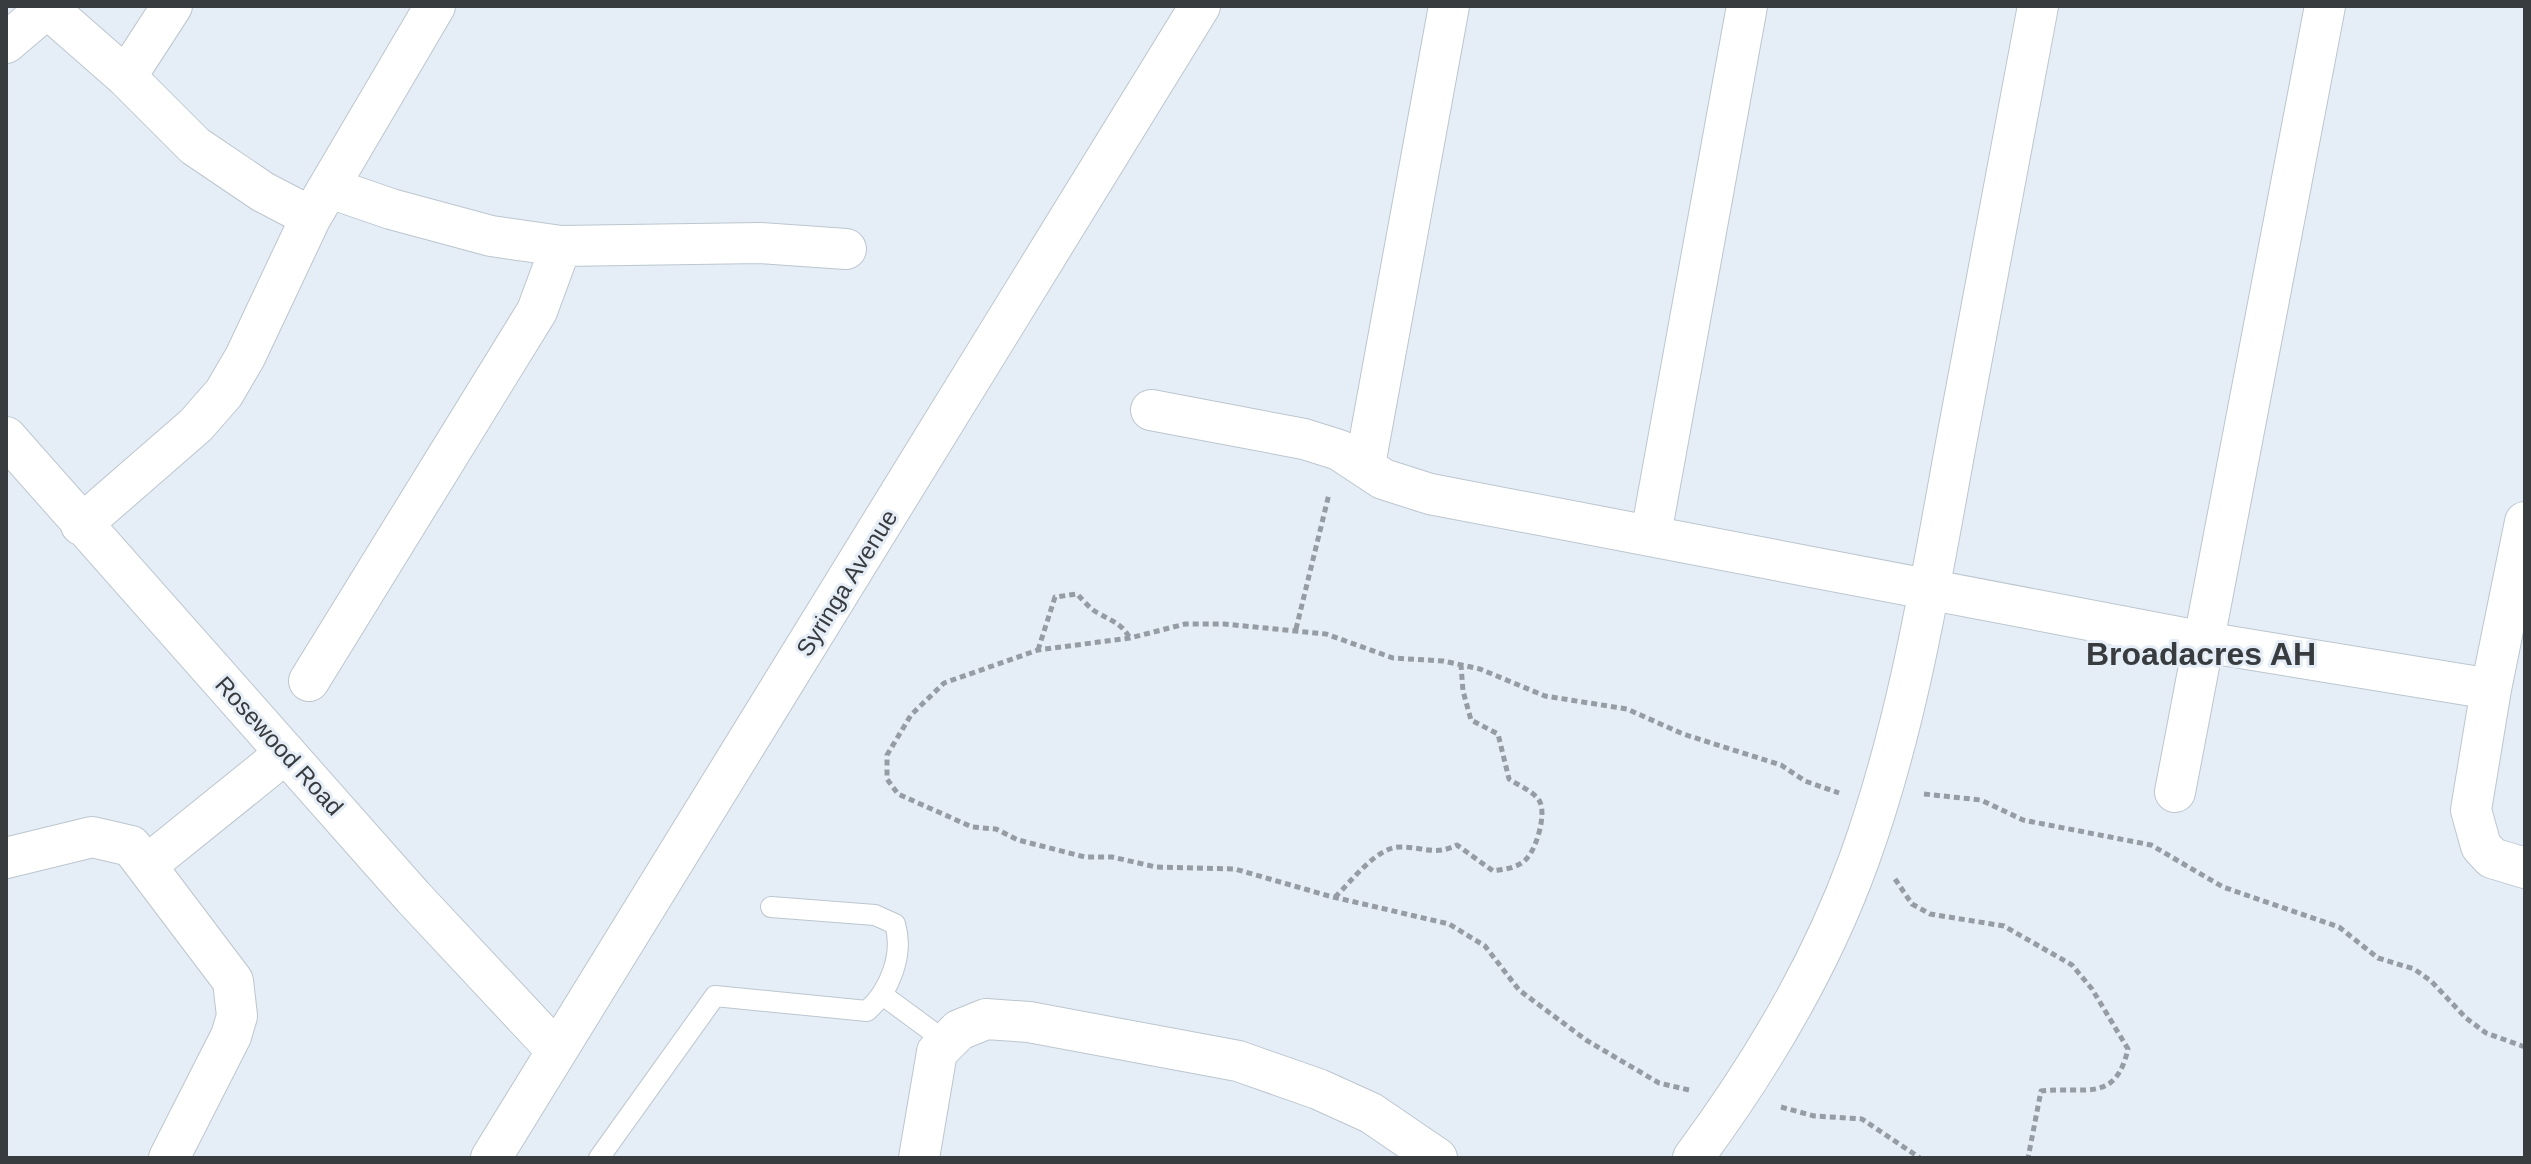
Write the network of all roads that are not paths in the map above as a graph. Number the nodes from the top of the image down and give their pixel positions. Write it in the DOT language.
graph roads {
  1 [pos="172,6"];
  2 [pos="435,6"];
  3 [pos="1200,6"];
  4 [pos="1449,6"];
  5 [pos="1747,6"];
  6 [pos="2038,6"];
  7 [pos="2325,6"];
  8 [pos="46,7"];
  9 [pos="6,43"];
  10 [pos="126,77"];
  11 [pos="321,202"];
  12 [pos="561,246"];
  13 [pos="846,249"];
  14 [pos="1151,410"];
  15 [pos="6,437"];
  16 [pos="1365,465"];
  17 [pos="2525,522"];
  18 [pos="81,525"];
  19 [pos="1651,534"];
  20 [pos="1929,589"];
  21 [pos="2204,642"];
  22 [pos="309,681"];
  23 [pos="2491,689"];
  24 [pos="286,753"];
  25 [pos="2175,792"];
  26 [pos="6,858"];
  27 [pos="147,865"];
  28 [pos="2525,868"];
  29 [pos="771,907"];
  30 [pos="884,996"];
  31 [pos="945,1041"];
  32 [pos="557,1051"];
  33 [pos="169,1158"];
  34 [pos="491,1158"];
  35 [pos="599,1158"];
  36 [pos="919,1158"];
  37 [pos="1437,1158"];
  38 [pos="1693,1158"];
  1 -- 10 [label="street"];
  2 -- 11 [label="street"];
  3 -- 32 [label="street, Syringa Avenue"];
  4 -- 16 [label="street"];
  5 -- 19 [label="street"];
  6 -- 20 [label="street"];
  7 -- 21 [label="street"];
  8 -- 9 [label="street"];
  8 -- 10 [label="street"];
  10 -- 11 [label="street"];
  11 -- 12 [label="street"];
  11 -- 18 [label="street"];
  12 -- 13 [label="street"];
  12 -- 22 [label="street"];
  14 -- 16 [label="street"];
  15 -- 18 [label="street, Rosewood Road"];
  16 -- 19 [label="street"];
  17 -- 23 [label="street"];
  18 -- 24 [label="street, Rosewood Road"];
  19 -- 20 [label="street"];
  20 -- 21 [label="street"];
  20 -- 38 [label="street"];
  21 -- 23 [label="street"];
  21 -- 25 [label="street"];
  23 -- 28 [label="street"];
  24 -- 27 [label="street"];
  24 -- 32 [label="street, Rosewood Road"];
  26 -- 27 [label="street"];
  27 -- 33 [label="street"];
  29 -- 30 [label="lane"];
  30 -- 31 [label="lane"];
  30 -- 35 [label="lane"];
  31 -- 36 [label="street"];
  31 -- 37 [label="street"];
  32 -- 34 [label="street, Syringa Avenue"];
}
